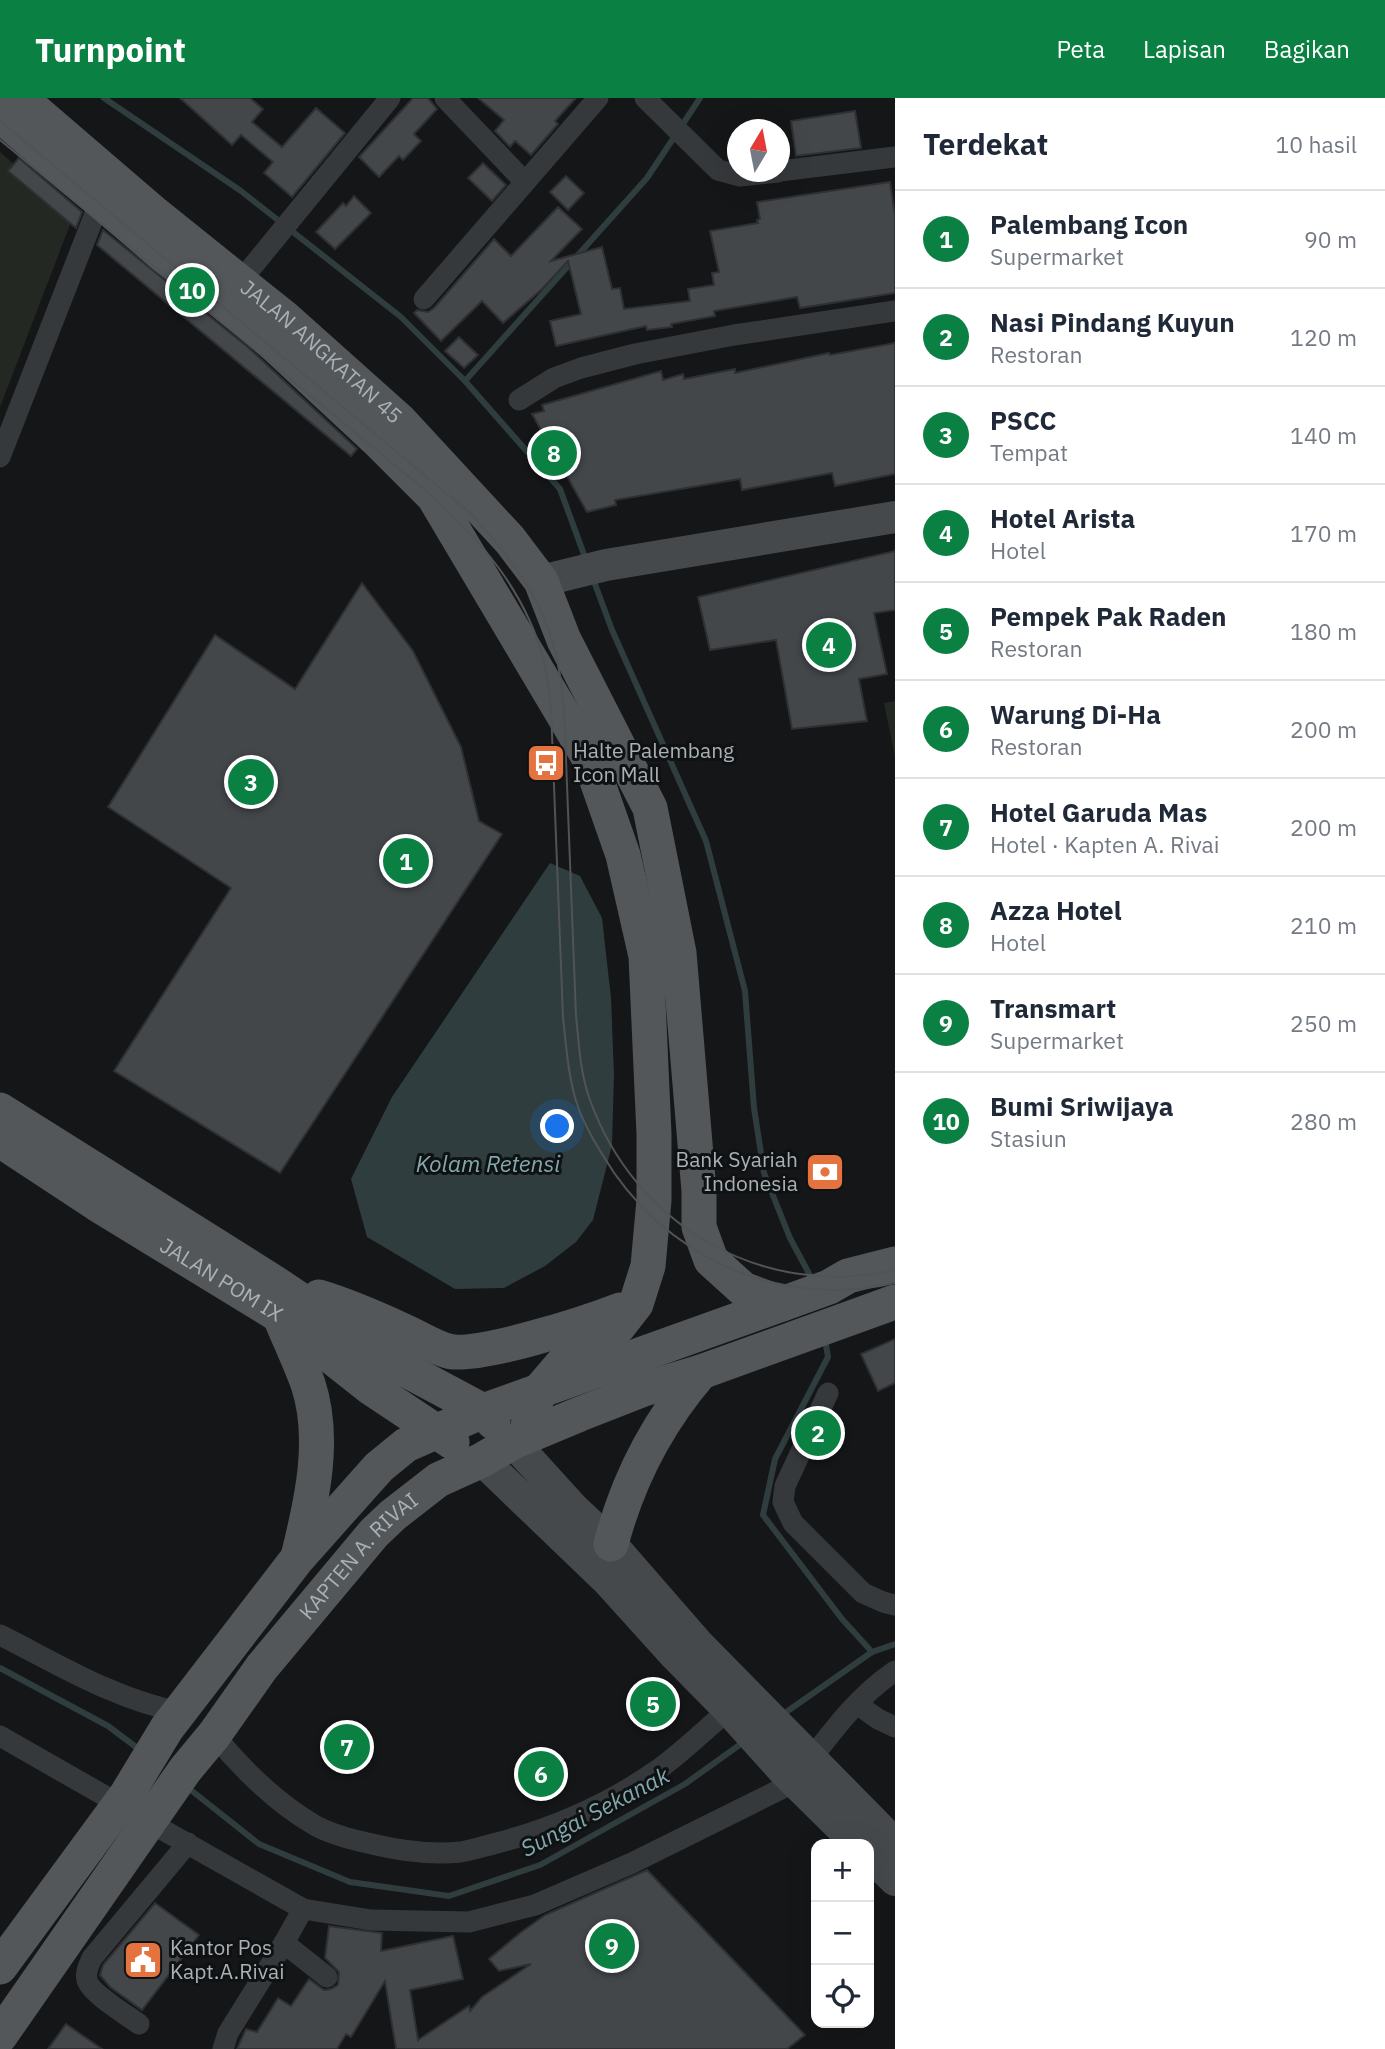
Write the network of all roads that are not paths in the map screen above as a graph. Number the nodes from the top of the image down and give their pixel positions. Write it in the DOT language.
graph roads {
  1 [pos="20,98"];
  2 [pos="390,98"];
  3 [pos="445,98"];
  4 [pos="598,98"];
  5 [pos="645,98"];
  6 [pos="0,115"];
  7 [pos="895,157"];
  8 [pos="790,170"];
  9 [pos="727,173"];
  10 [pos="525,182"];
  11 [pos="100,201"];
  12 [pos="239,283"];
  13 [pos="424,299"];
  14 [pos="895,311"];
  15 [pos="519,400"];
  16 [pos="0,457"];
  17 [pos="895,517"];
  18 [pos="550,579"];
  19 [pos="623,855"];
  20 [pos="679,953"];
  21 [pos="0,1110"];
  22 [pos="0,1140"];
  23 [pos="696,1145"];
  24 [pos="654,1200"];
  25 [pos="895,1264"];
  26 [pos="799,1298"];
  27 [pos="278,1300"];
  28 [pos="895,1302"];
  29 [pos="636,1304"];
  30 [pos="701,1372"];
  31 [pos="540,1390"];
  32 [pos="828,1393"];
  33 [pos="483,1411"];
  34 [pos="435,1431"];
  35 [pos="520,1439"];
  36 [pos="482,1460"];
  37 [pos="601,1554"];
  38 [pos="297,1559"];
  39 [pos="895,1605"];
  40 [pos="0,1635"];
  41 [pos="895,1671"];
  42 [pos="857,1704"];
  43 [pos="738,1708"];
  44 [pos="173,1720"];
  45 [pos="895,1727"];
  46 [pos="0,1736"];
  47 [pos="209,1741"];
  48 [pos="798,1765"];
  49 [pos="123,1799"];
  50 [pos="153,1816"];
  51 [pos="854,1839"];
  52 [pos="188,1843"];
  53 [pos="895,1844"];
  54 [pos="874,1859"];
  55 [pos="895,1880"];
  56 [pos="303,1909"];
  57 [pos="284,1943"];
  58 [pos="0,1967"];
  59 [pos="327,1977"];
  60 [pos="139,2024"];
  61 [pos="0,2036"];
  62 [pos="223,2049"];
  1 -- 12 [label="main road, JALAN ANGKATAN 45"];
  2 -- 12 [label="street"];
  3 -- 10 [label="street"];
  4 -- 10 [label="street"];
  5 -- 9 [label="street"];
  6 -- 11 [label="main road"];
  7 -- 8 [label="street"];
  10 -- 13 [label="street"];
  11 -- 16 [label="street"];
  11 -- 19 [label="main road"];
  12 -- 18 [label="main road, JALAN ANGKATAN 45"];
  14 -- 15 [label="street"];
  17 -- 18 [label="street"];
  18 -- 20 [label="main road, JALAN ANGKATAN 45"];
  19 -- 20 [label="main road"];
  19 -- 24 [label="main road"];
  20 -- 23 [label="main road, JALAN ANGKATAN 45"];
  21 -- 27 [label="main road, JALAN POM IX"];
  22 -- 27 [label="main road, JALAN POM IX"];
  23 -- 24 [label="main road"];
  23 -- 26 [label="main road, JALAN ANGKATAN 45"];
  24 -- 29 [label="main road"];
  25 -- 26 [label="main road, KAPTEN A. RIVAI"];
  26 -- 31 [label="main road, KAPTEN A. RIVAI"];
  27 -- 29 [label="main road"];
  27 -- 33 [label="main road"];
  27 -- 34 [label="main road, JALAN POM IX"];
  27 -- 38 [label="main road"];
  28 -- 30 [label="main road, KAPTEN A. RIVAI"];
  29 -- 31 [label="main road"];
  30 -- 35 [label="main road, KAPTEN A. RIVAI"];
  30 -- 37 [label="main road"];
  31 -- 33 [label="main road, KAPTEN A. RIVAI"];
  31 -- 35 [label="main road"];
  32 -- 39 [label="street"];
  33 -- 34 [label="main road, KAPTEN A. RIVAI"];
  33 -- 35 [label="main road"];
  34 -- 36 [label="main road, JALAN POM IX"];
  34 -- 38 [label="main road, KAPTEN A. RIVAI"];
  35 -- 36 [label="main road, KAPTEN A. RIVAI"];
  35 -- 37 [label="street"];
  36 -- 37 [label="street"];
  36 -- 47 [label="main road, KAPTEN A. RIVAI"];
  37 -- 43 [label="street"];
  38 -- 44 [label="main road, KAPTEN A. RIVAI"];
  40 -- 44 [label="street"];
  41 -- 42 [label="street"];
  42 -- 45 [label="street"];
  42 -- 48 [label="street"];
  43 -- 47 [label="street"];
  43 -- 48 [label="street"];
  44 -- 49 [label="main road, KAPTEN A. RIVAI"];
  46 -- 49 [label="street"];
  47 -- 50 [label="main road, KAPTEN A. RIVAI"];
  48 -- 51 [label="street"];
  48 -- 53 [label="street"];
  48 -- 56 [label="street"];
  49 -- 58 [label="main road, KAPTEN A. RIVAI"];
  50 -- 52 [label="street"];
  50 -- 61 [label="main road, KAPTEN A. RIVAI"];
  52 -- 56 [label="street"];
  52 -- 60 [label="street"];
  54 -- 55 [label="street"];
  56 -- 57 [label="street"];
  57 -- 59 [label="street"];
  57 -- 62 [label="street"];
}
